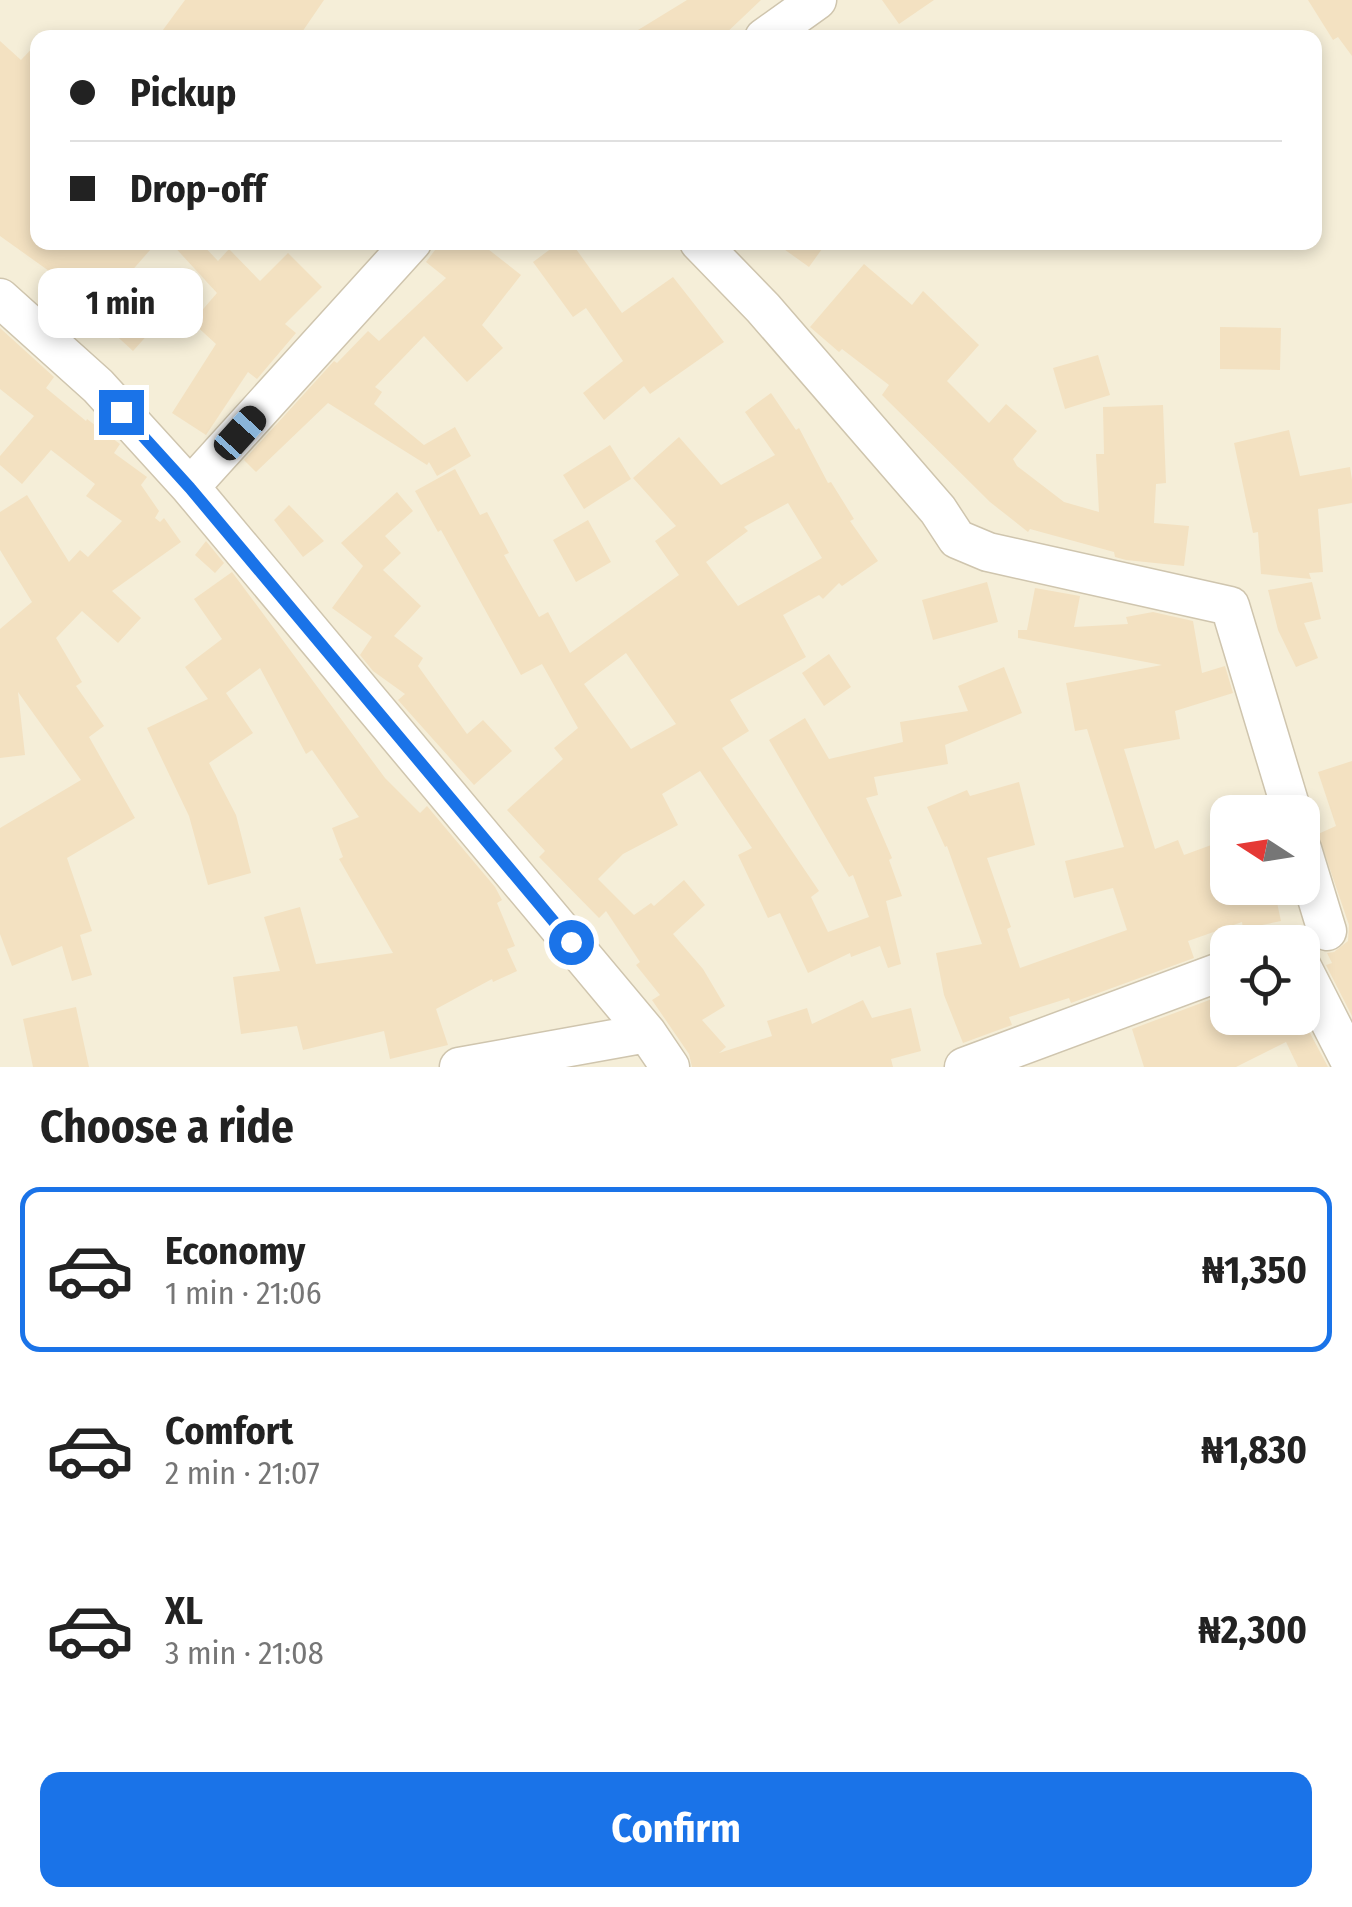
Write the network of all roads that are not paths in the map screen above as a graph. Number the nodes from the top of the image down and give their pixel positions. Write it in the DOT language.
graph roads {
  1 [pos="816,0"];
  2 [pos="775,30"];
  3 [pos="405,250"];
  4 [pos="707,250"];
  5 [pos="0,298"];
  6 [pos="190,488"];
  7 [pos="1287,795"];
  8 [pos="1318,905"];
  9 [pos="1325,932"];
  10 [pos="1210,975"];
  11 [pos="1320,1002"];
  12 [pos="648,1033"];
  13 [pos="1352,1065"];
  14 [pos="459,1067"];
  15 [pos="670,1067"];
  16 [pos="964,1067"];
  1 -- 2 [label="street"];
  3 -- 6 [label="street"];
  4 -- 7 [label="street"];
  5 -- 6 [label="street"];
  6 -- 12 [label="street"];
  8 -- 9 [label="street"];
  10 -- 16 [label="street"];
  11 -- 13 [label="street"];
  12 -- 14 [label="street"];
  12 -- 15 [label="street"];
}
